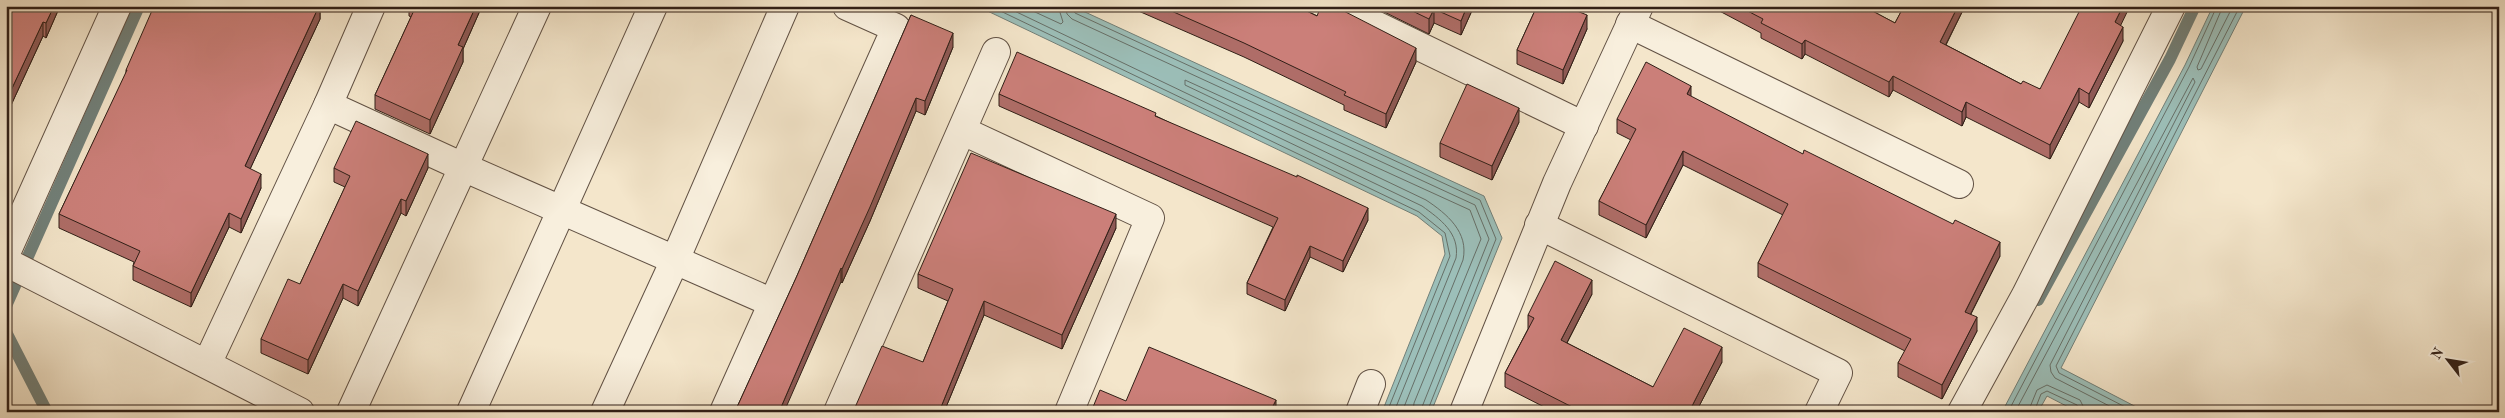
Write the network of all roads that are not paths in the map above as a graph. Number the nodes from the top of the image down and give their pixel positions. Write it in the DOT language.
graph roads {
  1 [pos="117,6"];
  2 [pos="371,6"];
  3 [pos="537,6"];
  4 [pos="654,6"];
  5 [pos="785,6"];
  6 [pos="847,6"];
  7 [pos="1336,6"];
  8 [pos="2171,6"];
  9 [pos="1634,15"];
  10 [pos="996,52"];
  11 [pos="328,105"];
  12 [pos="1584,126"];
  13 [pos="962,131"];
  14 [pos="463,167"];
  15 [pos="1959,184"];
  16 [pos="562,210"];
  17 [pos="1539,225"];
  18 [pos="6,253"];
  19 [pos="675,260"];
  20 [pos="6,262"];
  21 [pos="773,303"];
  22 [pos="207,364"];
  23 [pos="1371,384"];
  24 [pos="300,412"];
  25 [pos="351,412"];
  26 [pos="471,412"];
  27 [pos="605,412"];
  28 [pos="724,412"];
  29 [pos="838,412"];
  30 [pos="1069,412"];
  31 [pos="1360,412"];
  32 [pos="1464,412"];
  33 [pos="1819,412"];
  34 [pos="1962,412"];
  1 -- 18 [label="street"];
  2 -- 11 [label="street"];
  3 -- 14 [label="street"];
  4 -- 16 [label="street"];
  5 -- 19 [label="street"];
  6 -- 21 [label="street"];
  7 -- 12 [label="street"];
  8 -- 34 [label="street"];
  9 -- 12 [label="street"];
  9 -- 15 [label="street"];
  10 -- 13 [label="street"];
  11 -- 14 [label="street"];
  11 -- 22 [label="street"];
  12 -- 17 [label="street"];
  13 -- 29 [label="street"];
  13 -- 30 [label="street"];
  14 -- 16 [label="street"];
  14 -- 25 [label="street"];
  16 -- 19 [label="street"];
  16 -- 26 [label="street"];
  17 -- 32 [label="street"];
  17 -- 33 [label="street"];
  19 -- 21 [label="street"];
  19 -- 27 [label="street"];
  20 -- 22 [label="street"];
  21 -- 28 [label="street"];
  22 -- 24 [label="street"];
  23 -- 31 [label="street"];
}
